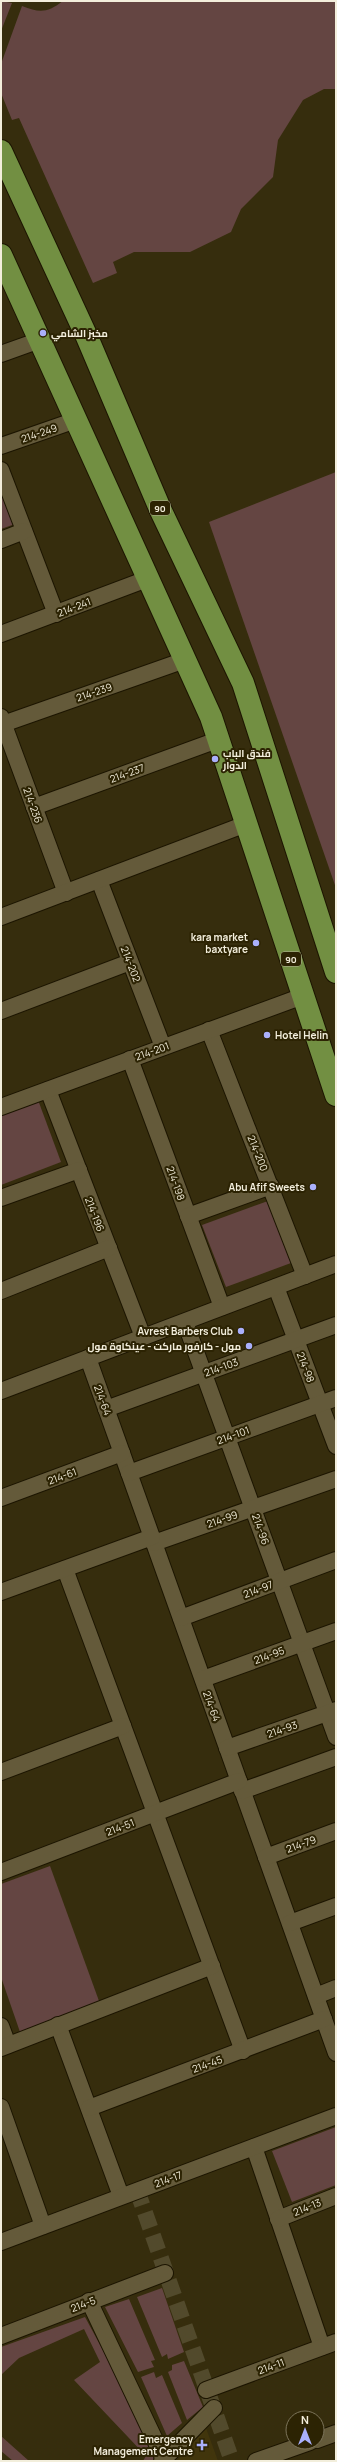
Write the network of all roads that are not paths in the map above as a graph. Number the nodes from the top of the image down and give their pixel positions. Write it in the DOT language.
graph roads {
  1 [pos="1,150"];
  2 [pos="1,255"];
  3 [pos="40,340"];
  4 [pos="1,354"];
  5 [pos="76,420"];
  6 [pos="1,446"];
  7 [pos="1,470"];
  8 [pos="24,531"];
  9 [pos="1,540"];
  10 [pos="147,578"];
  11 [pos="56,614"];
  12 [pos="1,634"];
  13 [pos="185,660"];
  14 [pos="2,720"];
  15 [pos="220,739"];
  16 [pos="34,807"];
  17 [pos="246,824"];
  18 [pos="99,880"];
  19 [pos="66,893"];
  20 [pos="1,917"];
  21 [pos="130,962"];
  22 [pos="336,972"];
  23 [pos="303,996"];
  24 [pos="1,1011"];
  25 [pos="209,1030"];
  26 [pos="164,1047"];
  27 [pos="130,1059"];
  28 [pos="334,1084"];
  29 [pos="48,1090"];
  30 [pos="1,1107"];
  31 [pos="79,1170"];
  32 [pos="271,1186"];
  33 [pos="1,1198"];
  34 [pos="188,1216"];
  35 [pos="109,1248"];
  36 [pos="336,1264"];
  37 [pos="305,1276"];
  38 [pos="276,1287"];
  39 [pos="1,1291"];
  40 [pos="222,1307"];
  41 [pos="185,1322"];
  42 [pos="336,1325"];
  43 [pos="143,1337"];
  44 [pos="296,1339"];
  45 [pos="88,1358"];
  46 [pos="204,1373"];
  47 [pos="1,1391"];
  48 [pos="336,1398"];
  49 [pos="320,1404"];
  50 [pos="106,1408"];
  51 [pos="227,1437"];
  52 [pos="336,1446"];
  53 [pos="122,1453"];
  54 [pos="129,1473"];
  55 [pos="336,1479"];
  56 [pos="1,1498"];
  57 [pos="253,1508"];
  58 [pos="153,1540"];
  59 [pos="336,1560"];
  60 [pos="65,1569"];
  61 [pos="279,1581"];
  62 [pos="1,1592"];
  63 [pos="181,1618"];
  64 [pos="336,1631"];
  65 [pos="302,1643"];
  66 [pos="203,1679"];
  67 [pos="332,1712"];
  68 [pos="123,1726"];
  69 [pos="336,1737"];
  70 [pos="227,1748"];
  71 [pos="336,1757"];
  72 [pos="1,1772"];
  73 [pos="241,1786"];
  74 [pos="156,1813"];
  75 [pos="336,1831"];
  76 [pos="266,1857"];
  77 [pos="1,1872"];
  78 [pos="336,1906"];
  79 [pos="290,1923"];
  80 [pos="212,1966"];
  81 [pos="336,1988"];
  82 [pos="316,1996"];
  83 [pos="324,2018"];
  84 [pos="1,2026"];
  85 [pos="58,2026"];
  86 [pos="5,2046"];
  87 [pos="243,2051"];
  88 [pos="336,2053"];
  89 [pos="1,2107"];
  90 [pos="89,2108"];
  91 [pos="336,2116"];
  92 [pos="254,2147"];
  93 [pos="122,2196"];
  94 [pos="336,2196"];
  95 [pos="278,2219"];
  96 [pos="44,2226"];
  97 [pos="1,2242"];
  98 [pos="165,2272"];
  99 [pos="89,2301"];
  100 [pos="1,2336"];
  101 [pos="329,2345"];
  102 [pos="206,2390"];
  103 [pos="214,2408"];
  104 [pos="336,2433"];
  105 [pos="325,2437"];
  106 [pos="287,2450"];
  107 [pos="163,2460"];
  108 [pos="256,2461"];
  1 -- 22 [label="highway, 90"];
  2 -- 3 [label="highway, 90"];
  3 -- 4 [label="street"];
  3 -- 5 [label="highway, 90"];
  5 -- 6 [label="street, 214-249"];
  5 -- 10 [label="highway, 90"];
  7 -- 8 [label="street"];
  8 -- 9 [label="street"];
  8 -- 11 [label="street"];
  10 -- 11 [label="street, 214-241"];
  10 -- 13 [label="highway, 90"];
  11 -- 12 [label="street, 214-241"];
  13 -- 14 [label="street, 214-239"];
  13 -- 15 [label="highway, 90"];
  14 -- 16 [label="street, 214-236"];
  15 -- 16 [label="street, 214-237"];
  15 -- 17 [label="highway, 90"];
  16 -- 19 [label="street, 214-236"];
  17 -- 18 [label="street"];
  17 -- 23 [label="highway, 90"];
  18 -- 19 [label="street"];
  18 -- 21 [label="street, 214-202"];
  19 -- 20 [label="street"];
  21 -- 24 [label="street"];
  21 -- 26 [label="street, 214-202"];
  23 -- 25 [label="street, 214-201"];
  23 -- 28 [label="highway, 90"];
  25 -- 26 [label="street, 214-201"];
  25 -- 32 [label="street, 214-200"];
  26 -- 27 [label="street, 214-201"];
  27 -- 29 [label="street, 214-201"];
  27 -- 34 [label="street, 214-198"];
  29 -- 30 [label="street, 214-201"];
  29 -- 31 [label="street, 214-196"];
  31 -- 33 [label="street"];
  31 -- 35 [label="street, 214-196"];
  32 -- 34 [label="street"];
  32 -- 37 [label="street, 214-200"];
  34 -- 40 [label="street, 214-198"];
  35 -- 39 [label="street"];
  35 -- 43 [label="street, 214-196"];
  36 -- 37 [label="street"];
  37 -- 38 [label="street"];
  38 -- 40 [label="street"];
  38 -- 44 [label="street, 214-98"];
  40 -- 41 [label="street"];
  41 -- 43 [label="street"];
  41 -- 46 [label="street, 214-96"];
  42 -- 44 [label="street, 214-103"];
  43 -- 45 [label="street"];
  44 -- 46 [label="street, 214-103"];
  44 -- 49 [label="street, 214-98"];
  45 -- 47 [label="street"];
  45 -- 50 [label="street, 214-64"];
  46 -- 50 [label="street, 214-103"];
  46 -- 51 [label="street, 214-96"];
  48 -- 49 [label="street, 214-101"];
  49 -- 51 [label="street, 214-101"];
  49 -- 52 [label="street, 214-98"];
  50 -- 53 [label="street, 214-64"];
  51 -- 54 [label="street, 214-101"];
  51 -- 57 [label="street, 214-96"];
  53 -- 54 [label="street, 214-64"];
  53 -- 56 [label="street, 214-61"];
  54 -- 58 [label="street, 214-64"];
  55 -- 57 [label="street, 214-99"];
  57 -- 58 [label="street, 214-99"];
  57 -- 61 [label="street, 214-96"];
  58 -- 60 [label="street, 214-99"];
  58 -- 63 [label="street, 214-64"];
  59 -- 61 [label="street, 214-97"];
  60 -- 62 [label="street, 214-99"];
  60 -- 68 [label="street"];
  61 -- 63 [label="street, 214-97"];
  61 -- 65 [label="street, 214-96"];
  63 -- 66 [label="street, 214-64"];
  64 -- 65 [label="street, 214-95"];
  65 -- 66 [label="street, 214-95"];
  65 -- 67 [label="street, 214-96"];
  66 -- 70 [label="street, 214-64"];
  67 -- 69 [label="street, 214-96"];
  67 -- 70 [label="street, 214-93"];
  68 -- 72 [label="street"];
  68 -- 74 [label="street"];
  70 -- 73 [label="street, 214-64"];
  71 -- 73 [label="street, 214-51"];
  73 -- 74 [label="street, 214-51"];
  73 -- 76 [label="street, 214-64"];
  74 -- 77 [label="street, 214-51"];
  74 -- 80 [label="street"];
  75 -- 76 [label="street, 214-79"];
  76 -- 79 [label="street, 214-64"];
  78 -- 79 [label="street"];
  79 -- 82 [label="street, 214-64"];
  80 -- 85 [label="street"];
  80 -- 87 [label="street"];
  81 -- 82 [label="street"];
  82 -- 83 [label="street, 214-64"];
  83 -- 87 [label="street, 214-45"];
  83 -- 88 [label="street, 214-64"];
  84 -- 86 [label="street"];
  85 -- 86 [label="street"];
  85 -- 90 [label="street"];
  87 -- 90 [label="street, 214-45"];
  89 -- 96 [label="street"];
  90 -- 93 [label="street"];
  91 -- 92 [label="street, 214-17"];
  92 -- 93 [label="street, 214-17"];
  92 -- 95 [label="street"];
  93 -- 96 [label="street, 214-17"];
  94 -- 95 [label="street, 214-13"];
  95 -- 101 [label="street"];
  96 -- 97 [label="street, 214-17"];
  98 -- 99 [label="street, 214-5"];
  99 -- 100 [label="street, 214-5"];
  99 -- 107 [label="street"];
  101 -- 102 [label="street, 214-11"];
  103 -- 107 [label="street"];
  104 -- 105 [label="street"];
  106 -- 108 [label="street"];
}
